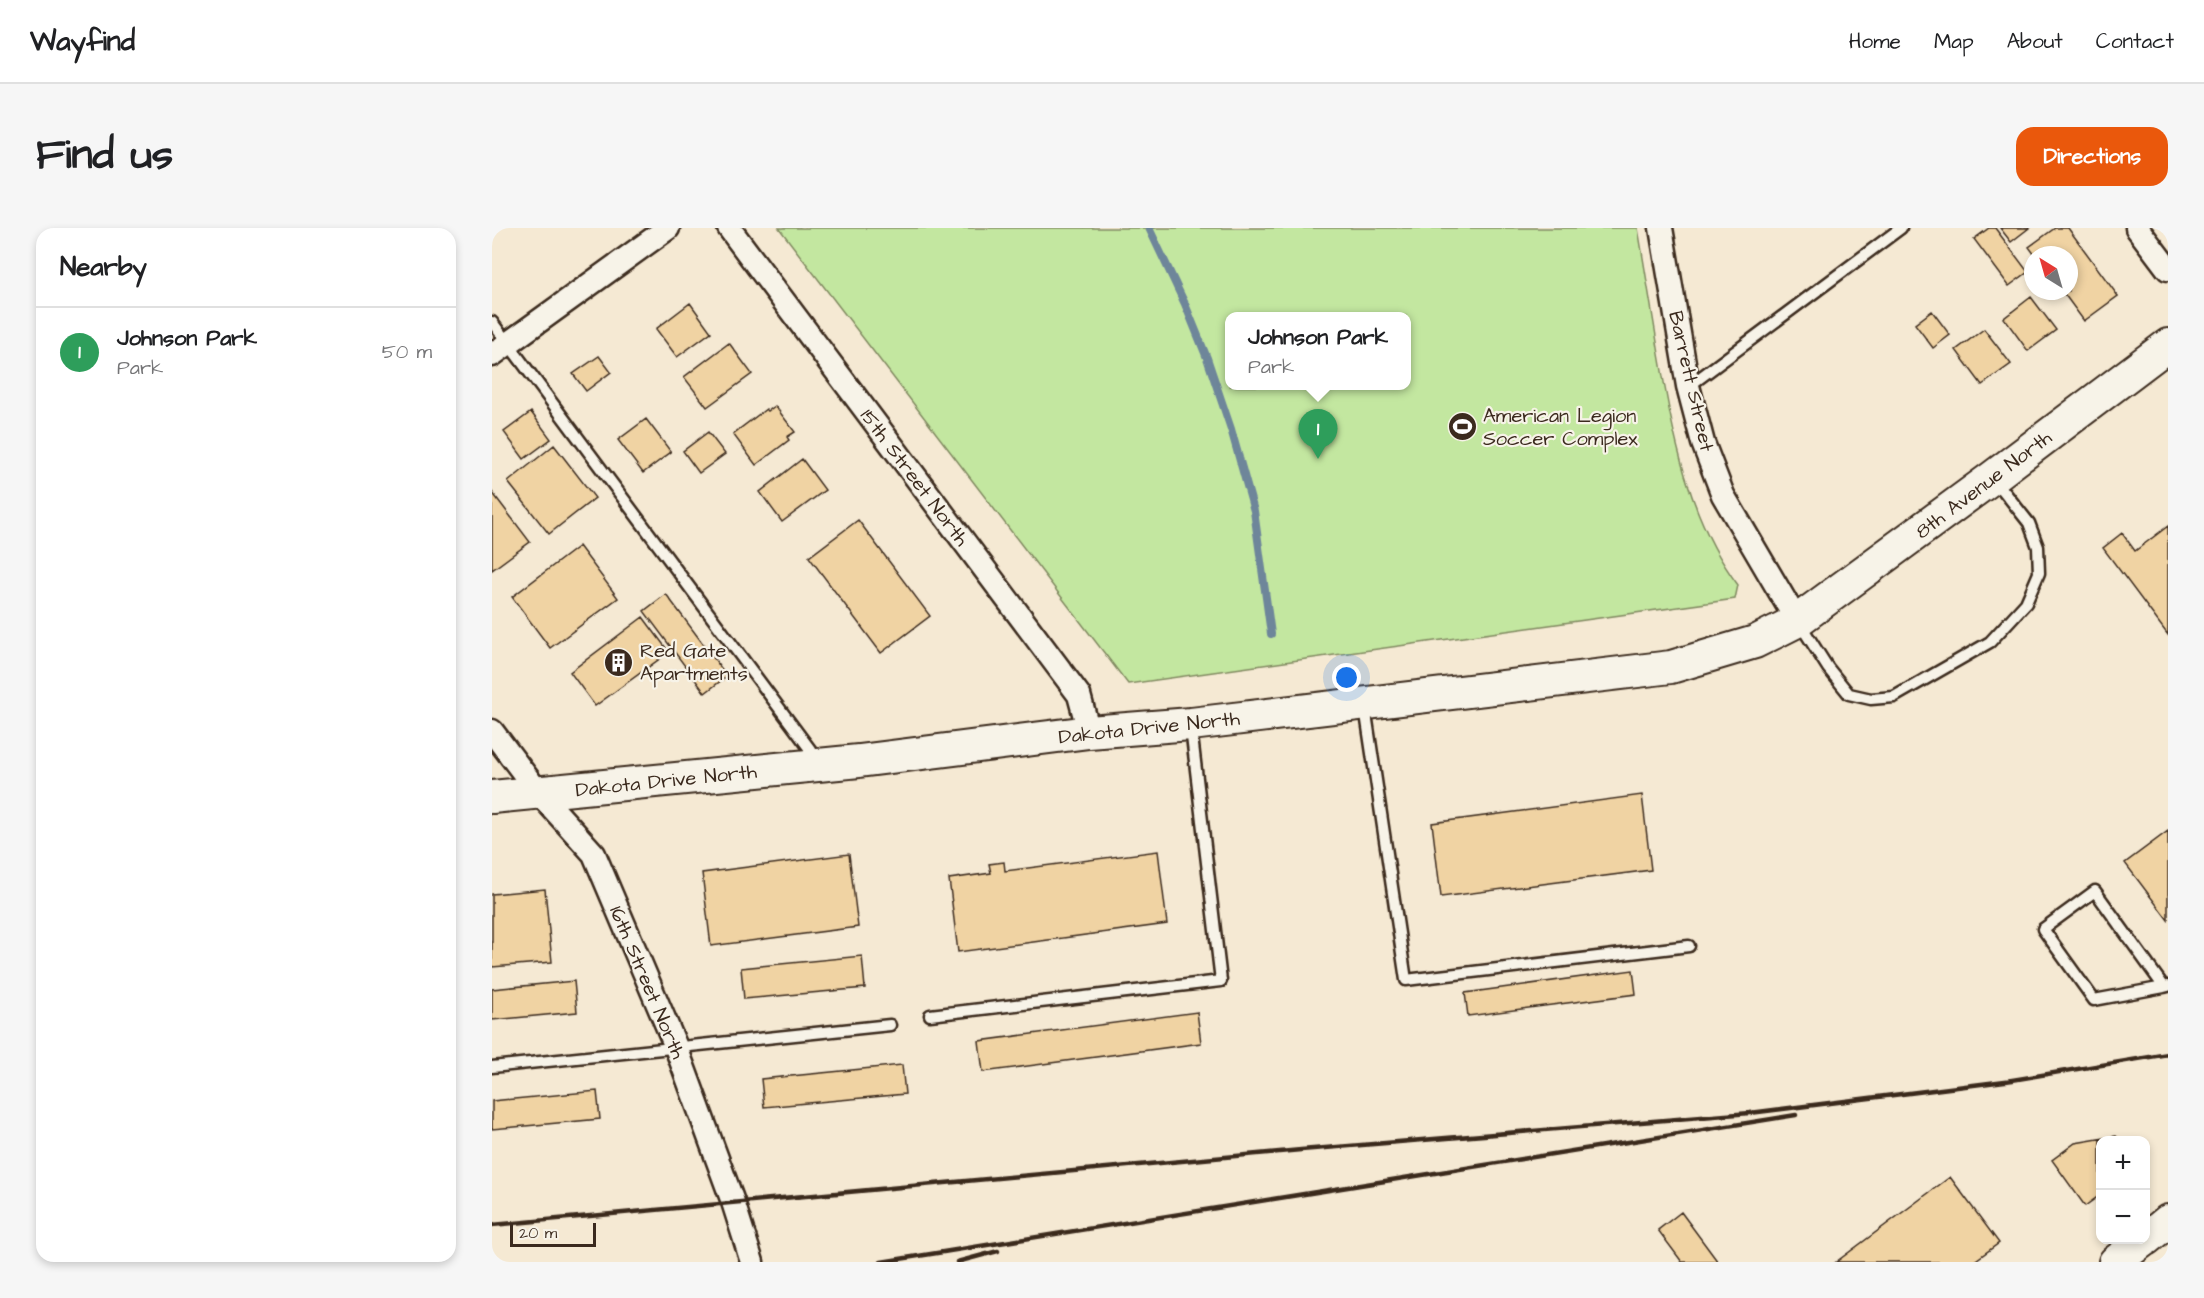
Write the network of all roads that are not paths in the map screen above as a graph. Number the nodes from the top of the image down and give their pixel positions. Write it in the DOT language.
graph roads {
  1 [pos="668,228"];
  2 [pos="729,228"];
  3 [pos="1661,228"];
  4 [pos="1901,228"];
  5 [pos="2137,228"];
  6 [pos="2161,256"];
  7 [pos="492,322"];
  8 [pos="2168,345"];
  9 [pos="500,349"];
  10 [pos="1688,386"];
  11 [pos="1993,477"];
  12 [pos="1797,621"];
  13 [pos="1364,704"];
  14 [pos="1191,724"];
  15 [pos="492,731"];
  16 [pos="1089,732"];
  17 [pos="822,765"];
  18 [pos="538,792"];
  19 [pos="492,797"];
  20 [pos="1689,946"];
  21 [pos="2166,987"];
  22 [pos="930,1014"];
  23 [pos="890,1025"];
  24 [pos="676,1047"];
  25 [pos="492,1067"];
  26 [pos="2168,1221"];
  27 [pos="2150,1235"];
  28 [pos="2138,1244"];
  29 [pos="752,1262"];
  30 [pos="2115,1262"];
  1 -- 9 [label="street"];
  2 -- 16 [label="street, 15th Street North"];
  3 -- 10 [label="street, Barrett Street"];
  4 -- 10 [label="lane"];
  5 -- 6 [label="street"];
  7 -- 9 [label="lane"];
  8 -- 11 [label="street, 8th Avenue North"];
  9 -- 17 [label="lane"];
  10 -- 12 [label="street, Barrett Street"];
  11 -- 12 [label="street, 8th Avenue North"];
  11 -- 12 [label="lane"];
  12 -- 13 [label="street, Dakota Drive North"];
  13 -- 14 [label="street, Dakota Drive North"];
  13 -- 20 [label="lane"];
  14 -- 16 [label="street, Dakota Drive North"];
  14 -- 22 [label="lane"];
  15 -- 18 [label="street, 16th Street North"];
  16 -- 17 [label="street, Dakota Drive North"];
  17 -- 18 [label="street, Dakota Drive North"];
  18 -- 19 [label="street, Dakota Drive North"];
  18 -- 24 [label="street, 16th Street North"];
  21 -- 21 [label="lane"];
  23 -- 24 [label="lane"];
  24 -- 25 [label="lane"];
  24 -- 29 [label="street, 16th Street North"];
  26 -- 27 [label="street"];
  28 -- 30 [label="street"];
}
